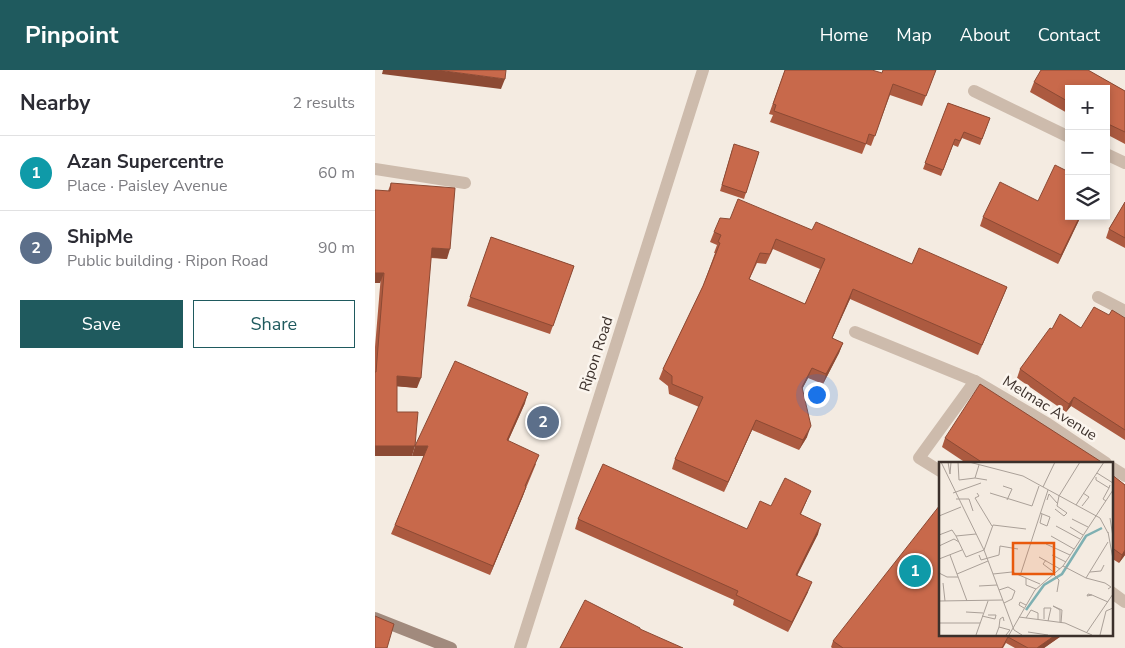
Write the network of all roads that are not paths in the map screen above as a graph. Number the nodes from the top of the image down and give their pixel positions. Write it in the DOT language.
graph roads {
  1 [pos="703,70"];
  2 [pos="974,92"];
  3 [pos="1065,135"];
  4 [pos="1110,156"];
  5 [pos="1125,163"];
  6 [pos="375,169"];
  7 [pos="465,183"];
  8 [pos="1098,297"];
  9 [pos="1125,311"];
  10 [pos="855,332"];
  11 [pos="975,381"];
  12 [pos="1105,462"];
  13 [pos="1113,468"];
  14 [pos="939,470"];
  15 [pos="1125,476"];
  16 [pos="1113,593"];
  17 [pos="1125,602"];
  18 [pos="375,618"];
  19 [pos="451,648"];
  20 [pos="520,648"];
  1 -- 20 [label="street, Ripon Road"];
  2 -- 3 [label="street"];
  4 -- 5 [label="street"];
  6 -- 7 [label="street"];
  8 -- 9 [label="street"];
  10 -- 11 [label="street, Melmac Avenue"];
  11 -- 12 [label="street, Melmac Avenue"];
  11 -- 14 [label="street"];
  13 -- 15 [label="street"];
  16 -- 17 [label="street"];
  18 -- 19 [label="street"];
}
